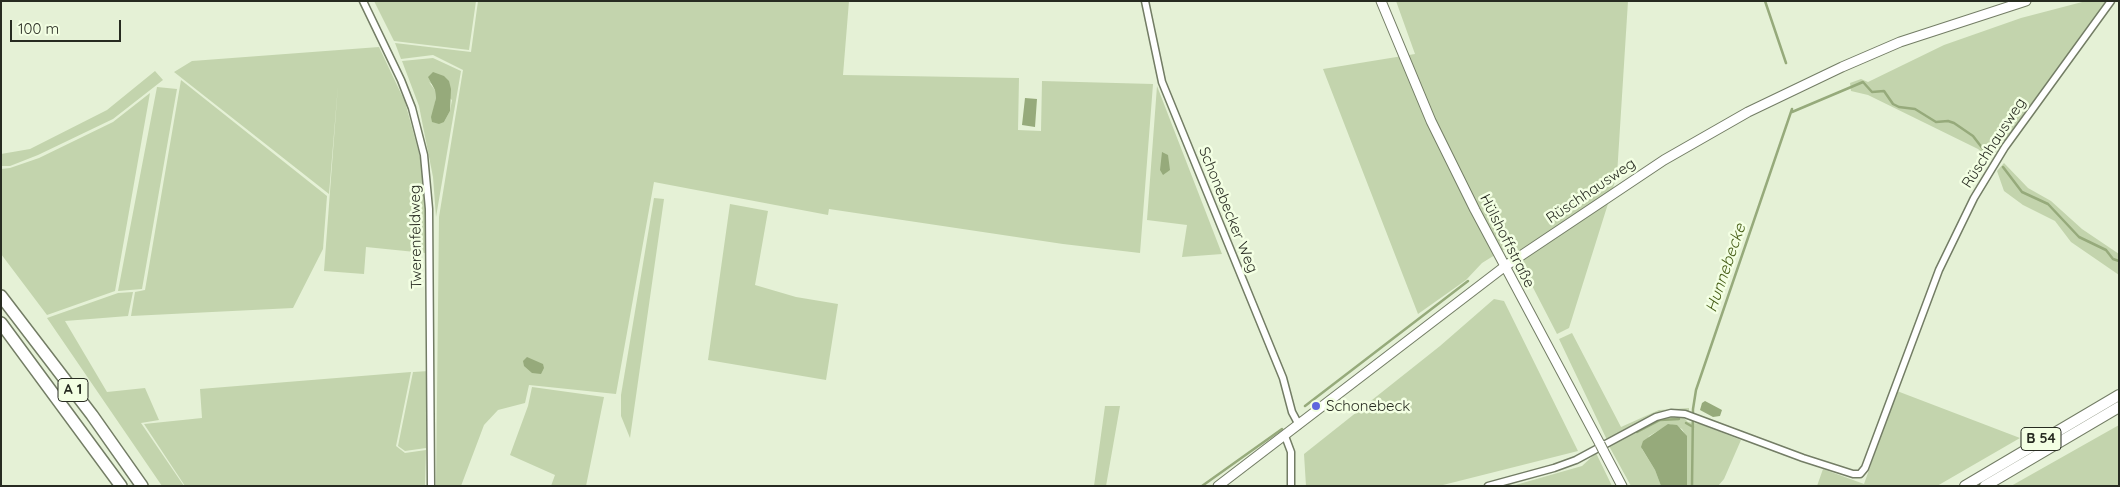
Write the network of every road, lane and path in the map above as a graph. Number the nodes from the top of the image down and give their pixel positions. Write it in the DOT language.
graph roads {
  1 [pos="363,1"];
  2 [pos="1145,1"];
  3 [pos="1381,1"];
  4 [pos="2026,1"];
  5 [pos="2111,1"];
  6 [pos="1504,267"];
  7 [pos="1,296"];
  8 [pos="1,323"];
  9 [pos="2119,395"];
  10 [pos="2119,407"];
  11 [pos="1299,425"];
  12 [pos="1285,436"];
  13 [pos="121,486"];
  14 [pos="142,486"];
  15 [pos="431,486"];
  16 [pos="1218,486"];
  17 [pos="1291,486"];
  18 [pos="1488,486"];
  19 [pos="1622,486"];
  20 [pos="1965,486"];
  21 [pos="1985,486"];
  1 -- 15 [label="street, Twerenfeldweg"];
  2 -- 11 [label="street, Schonebecker Weg"];
  3 -- 6 [label="main road, Hülshoffstraße"];
  4 -- 6 [label="main road, Rüschhausweg"];
  5 -- 18 [label="street, Rüschhausweg"];
  6 -- 11 [label="main road, Rüschhausweg"];
  6 -- 19 [label="main road, Hülshoffstraße"];
  7 -- 14 [label="highway, A 1"];
  8 -- 13 [label="highway, A 1"];
  9 -- 20 [label="highway, B 54"];
  10 -- 21 [label="highway, B 54"];
  11 -- 12 [label="main road, Rüschhausweg"];
  12 -- 16 [label="main road, Rüschhausweg"];
  12 -- 17 [label="street"];
}
